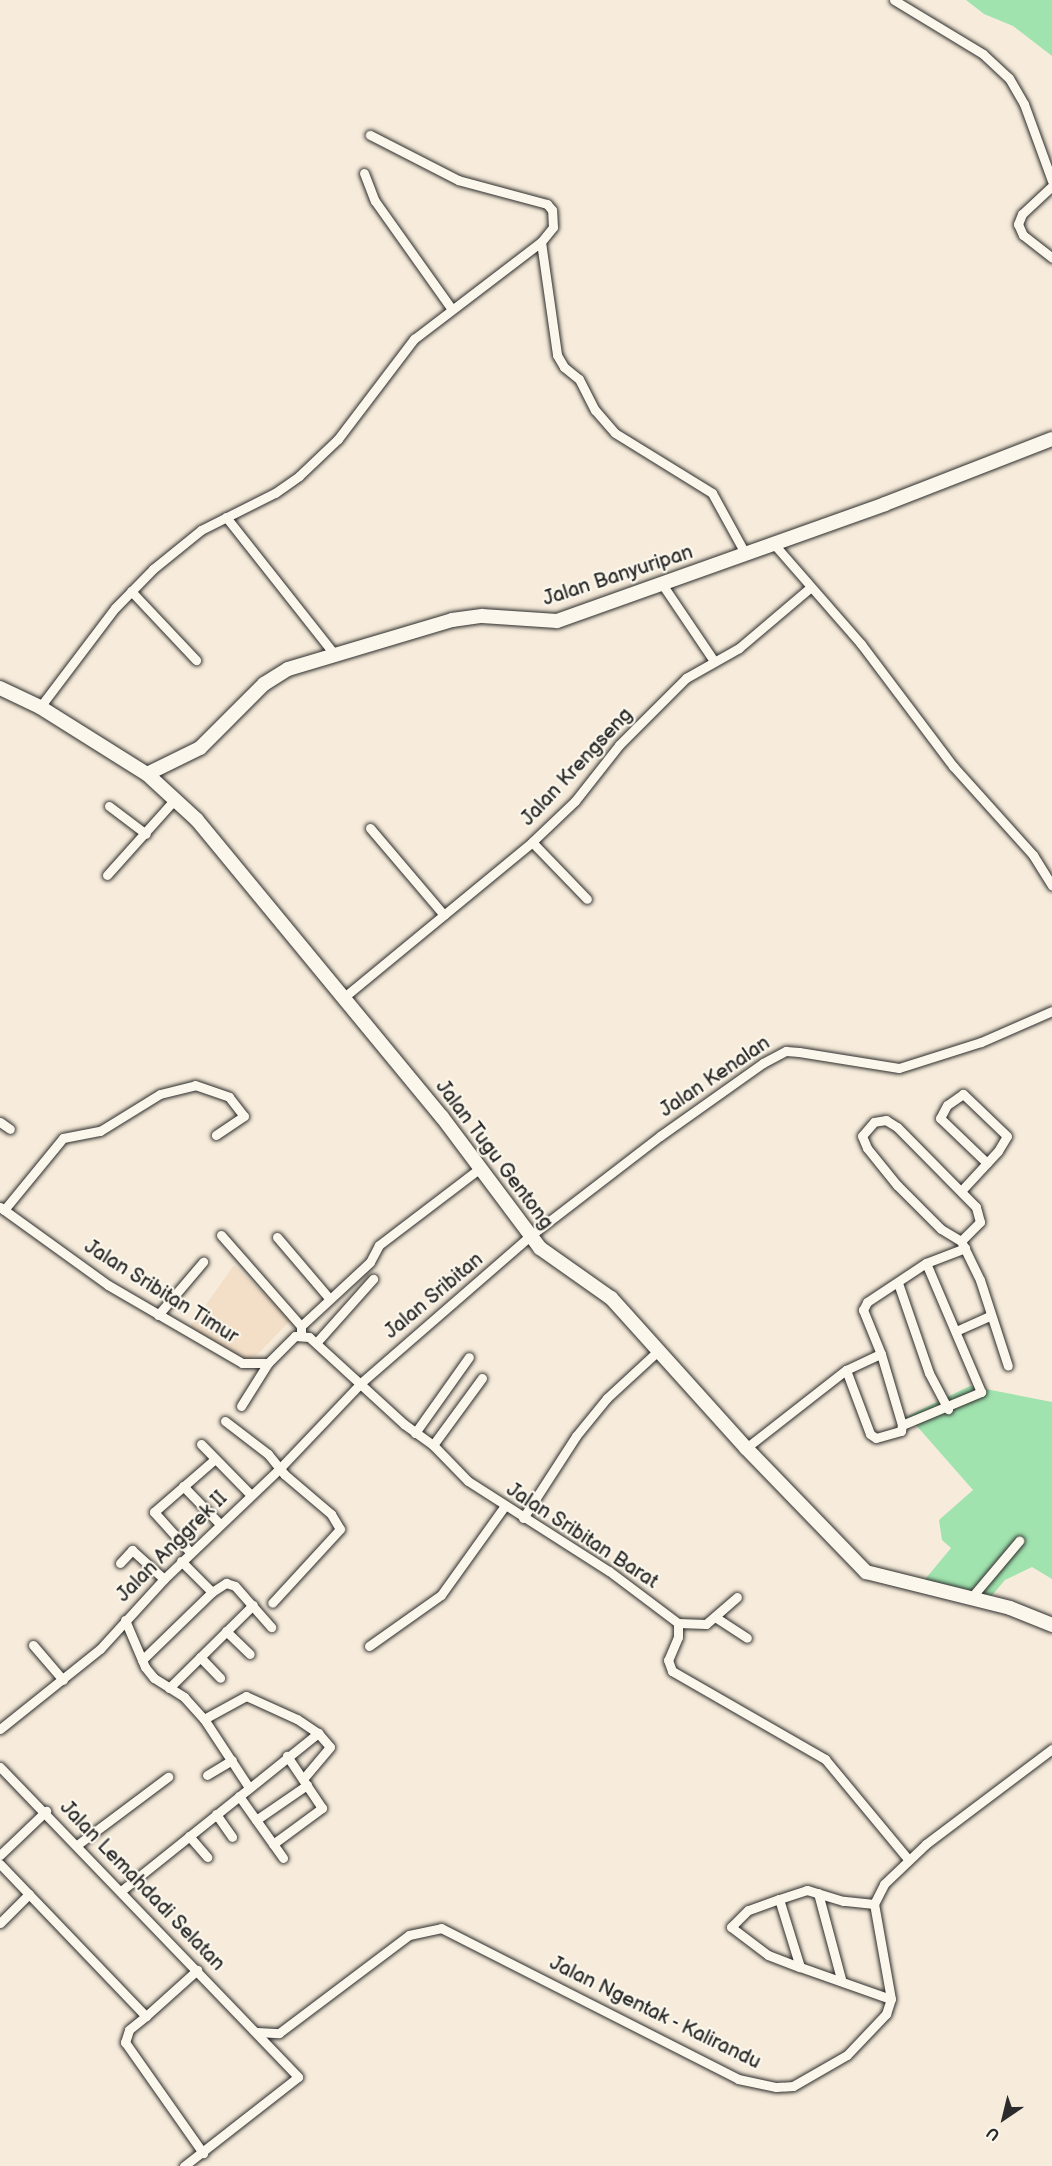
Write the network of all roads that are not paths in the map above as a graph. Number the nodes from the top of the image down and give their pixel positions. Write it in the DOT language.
graph roads {
  1 [pos="894,0"];
  2 [pos="370,135"];
  3 [pos="364,173"];
  4 [pos="1052,180"];
  5 [pos="1052,186"];
  6 [pos="541,242"];
  7 [pos="1052,258"];
  8 [pos="451,308"];
  9 [pos="1052,439"];
  10 [pos="226,518"];
  11 [pos="773,543"];
  12 [pos="744,553"];
  13 [pos="662,584"];
  14 [pos="812,587"];
  15 [pos="131,591"];
  16 [pos="335,655"];
  17 [pos="196,660"];
  18 [pos="714,661"];
  19 [pos="0,688"];
  20 [pos="40,707"];
  21 [pos="147,774"];
  22 [pos="176,798"];
  23 [pos="109,806"];
  24 [pos="370,828"];
  25 [pos="146,834"];
  26 [pos="532,842"];
  27 [pos="107,875"];
  28 [pos="1052,886"];
  29 [pos="587,900"];
  30 [pos="444,915"];
  31 [pos="343,998"];
  32 [pos="1052,1011"];
  33 [pos="0,1122"];
  34 [pos="10,1129"];
  35 [pos="216,1135"];
  36 [pos="987,1163"];
  37 [pos="480,1168"];
  38 [pos="962,1191"];
  39 [pos="3,1212"];
  40 [pos="221,1235"];
  41 [pos="277,1236"];
  42 [pos="530,1236"];
  43 [pos="963,1245"];
  44 [pos="203,1262"];
  45 [pos="926,1263"];
  46 [pos="373,1279"];
  47 [pos="344,1283"];
  48 [pos="898,1283"];
  49 [pos="357,1296"];
  50 [pos="329,1298"];
  51 [pos="158,1315"];
  52 [pos="990,1316"];
  53 [pos="301,1330"];
  54 [pos="956,1331"];
  55 [pos="316,1343"];
  56 [pos="658,1351"];
  57 [pos="880,1354"];
  58 [pos="469,1357"];
  59 [pos="268,1363"];
  60 [pos="1008,1366"];
  61 [pos="846,1370"];
  62 [pos="482,1378"];
  63 [pos="362,1382"];
  64 [pos="241,1406"];
  65 [pos="948,1409"];
  66 [pos="225,1421"];
  67 [pos="902,1425"];
  68 [pos="415,1433"];
  69 [pos="201,1444"];
  70 [pos="433,1445"];
  71 [pos="746,1448"];
  72 [pos="215,1459"];
  73 [pos="281,1467"];
  74 [pos="183,1486"];
  75 [pos="250,1494"];
  76 [pos="504,1507"];
  77 [pos="523,1518"];
  78 [pos="219,1523"];
  79 [pos="1018,1541"];
  80 [pos="190,1552"];
  81 [pos="181,1562"];
  82 [pos="120,1563"];
  83 [pos="164,1579"];
  84 [pos="212,1592"];
  85 [pos="737,1597"];
  86 [pos="971,1598"];
  87 [pos="272,1603"];
  88 [pos="253,1605"];
  89 [pos="716,1617"];
  90 [pos="125,1620"];
  91 [pos="678,1623"];
  92 [pos="1052,1624"];
  93 [pos="271,1627"];
  94 [pos="226,1631"];
  95 [pos="747,1638"];
  96 [pos="33,1645"];
  97 [pos="369,1646"];
  98 [pos="250,1654"];
  99 [pos="200,1657"];
  100 [pos="142,1660"];
  101 [pos="220,1678"];
  102 [pos="63,1680"];
  103 [pos="168,1688"];
  104 [pos="204,1719"];
  105 [pos="0,1730"];
  106 [pos="318,1733"];
  107 [pos="1052,1749"];
  108 [pos="287,1756"];
  109 [pos="232,1760"];
  110 [pos="0,1767"];
  111 [pos="207,1774"];
  112 [pos="168,1777"];
  113 [pos="305,1782"];
  114 [pos="248,1786"];
  115 [pos="239,1796"];
  116 [pos="46,1811"];
  117 [pos="216,1814"];
  118 [pos="256,1820"];
  119 [pos="189,1836"];
  120 [pos="232,1837"];
  121 [pos="273,1844"];
  122 [pos="77,1845"];
  123 [pos="0,1855"];
  124 [pos="207,1857"];
  125 [pos="283,1858"];
  126 [pos="909,1860"];
  127 [pos="0,1864"];
  128 [pos="121,1891"];
  129 [pos="818,1893"];
  130 [pos="29,1894"];
  131 [pos="779,1899"];
  132 [pos="874,1904"];
  133 [pos="0,1923"];
  134 [pos="800,1967"];
  135 [pos="197,1970"];
  136 [pos="841,1979"];
  137 [pos="891,1999"];
  138 [pos="146,2016"];
  139 [pos="257,2032"];
  140 [pos="203,2153"];
  141 [pos="184,2166"];
  1 -- 4 [label="street"];
  2 -- 6 [label="street"];
  3 -- 8 [label="street"];
  5 -- 7 [label="street"];
  6 -- 8 [label="street"];
  6 -- 12 [label="street"];
  8 -- 10 [label="street"];
  9 -- 11 [label="main road, Jalan Banyuripan"];
  10 -- 15 [label="street"];
  10 -- 16 [label="street"];
  11 -- 12 [label="main road, Jalan Banyuripan"];
  11 -- 14 [label="street"];
  12 -- 13 [label="main road, Jalan Banyuripan"];
  13 -- 16 [label="main road, Jalan Banyuripan"];
  13 -- 18 [label="street"];
  14 -- 18 [label="street, Jalan Krengseng"];
  14 -- 28 [label="street"];
  15 -- 17 [label="street"];
  15 -- 20 [label="street"];
  16 -- 21 [label="main road, Jalan Banyuripan"];
  18 -- 26 [label="street, Jalan Krengseng"];
  19 -- 20 [label="main road, Jalan Tugu Gentong"];
  20 -- 21 [label="main road, Jalan Tugu Gentong"];
  21 -- 22 [label="main road, Jalan Tugu Gentong"];
  22 -- 25 [label="street"];
  22 -- 31 [label="main road, Jalan Tugu Gentong"];
  23 -- 25 [label="street"];
  24 -- 30 [label="street"];
  25 -- 27 [label="street"];
  26 -- 29 [label="street"];
  26 -- 30 [label="street, Jalan Krengseng"];
  30 -- 31 [label="street, Jalan Krengseng"];
  31 -- 37 [label="main road, Jalan Tugu Gentong"];
  32 -- 42 [label="street, Jalan Kenalan"];
  33 -- 34 [label="street"];
  35 -- 39 [label="street"];
  36 -- 36 [label="street"];
  36 -- 38 [label="street"];
  37 -- 42 [label="main road, Jalan Tugu Gentong"];
  37 -- 47 [label="street"];
  38 -- 43 [label="street"];
  38 -- 43 [label="street"];
  39 -- 51 [label="street, Jalan Sribitan Timur"];
  40 -- 53 [label="street"];
  41 -- 50 [label="street"];
  42 -- 56 [label="main road, Jalan Tugu Gentong"];
  42 -- 63 [label="street, Jalan Sribitan"];
  43 -- 45 [label="street"];
  43 -- 52 [label="street"];
  44 -- 51 [label="street"];
  45 -- 48 [label="street"];
  45 -- 54 [label="street"];
  46 -- 49 [label="street"];
  47 -- 49 [label="street"];
  47 -- 50 [label="street"];
  48 -- 57 [label="street"];
  48 -- 65 [label="street"];
  49 -- 55 [label="street"];
  50 -- 53 [label="street"];
  51 -- 59 [label="street, Jalan Sribitan Timur"];
  52 -- 54 [label="street"];
  52 -- 60 [label="street"];
  53 -- 55 [label="street"];
  53 -- 59 [label="street"];
  54 -- 65 [label="street"];
  55 -- 63 [label="street"];
  56 -- 71 [label="main road, Jalan Tugu Gentong"];
  56 -- 77 [label="street"];
  57 -- 61 [label="street"];
  57 -- 67 [label="street"];
  58 -- 68 [label="street"];
  59 -- 64 [label="street"];
  61 -- 67 [label="street"];
  61 -- 71 [label="street"];
  62 -- 70 [label="street"];
  63 -- 68 [label="street, Jalan Sribitan Barat"];
  63 -- 73 [label="street, Jalan Anggrek II"];
  65 -- 67 [label="street"];
  66 -- 73 [label="street"];
  68 -- 70 [label="street, Jalan Sribitan Barat"];
  69 -- 72 [label="street"];
  70 -- 76 [label="street, Jalan Sribitan Barat"];
  71 -- 86 [label="main road, Jalan Tugu Gentong"];
  72 -- 74 [label="street"];
  72 -- 75 [label="street"];
  73 -- 75 [label="street, Jalan Anggrek II"];
  73 -- 87 [label="street"];
  74 -- 78 [label="street"];
  74 -- 80 [label="street"];
  75 -- 78 [label="street, Jalan Anggrek II"];
  76 -- 77 [label="street, Jalan Sribitan Barat"];
  76 -- 97 [label="street"];
  77 -- 91 [label="street, Jalan Sribitan Barat"];
  78 -- 80 [label="street, Jalan Anggrek II"];
  79 -- 86 [label="street"];
  80 -- 81 [label="street, Jalan Anggrek II"];
  81 -- 83 [label="street, Jalan Anggrek II"];
  81 -- 84 [label="street"];
  82 -- 83 [label="street"];
  83 -- 90 [label="street, Jalan Anggrek II"];
  84 -- 88 [label="street"];
  84 -- 100 [label="street"];
  85 -- 89 [label="street"];
  86 -- 92 [label="main road, Jalan Tugu Gentong"];
  88 -- 93 [label="street"];
  88 -- 94 [label="street"];
  89 -- 91 [label="street"];
  89 -- 95 [label="street"];
  90 -- 100 [label="street"];
  90 -- 102 [label="street, Jalan Anggrek II"];
  91 -- 126 [label="street"];
  94 -- 98 [label="street"];
  94 -- 99 [label="street"];
  96 -- 102 [label="street"];
  99 -- 101 [label="street"];
  99 -- 103 [label="street"];
  100 -- 103 [label="street"];
  102 -- 105 [label="street, Jalan Anggrek II"];
  103 -- 104 [label="street"];
  104 -- 106 [label="street"];
  104 -- 109 [label="street"];
  106 -- 108 [label="street"];
  106 -- 113 [label="street"];
  107 -- 126 [label="street"];
  108 -- 113 [label="street"];
  108 -- 114 [label="street"];
  109 -- 111 [label="street"];
  109 -- 114 [label="street"];
  110 -- 116 [label="street, Jalan Lemahdadi Selatan"];
  112 -- 122 [label="street"];
  113 -- 118 [label="street"];
  113 -- 121 [label="street"];
  114 -- 115 [label="street"];
  115 -- 117 [label="street"];
  115 -- 118 [label="street"];
  116 -- 122 [label="street, Jalan Lemahdadi Selatan"];
  116 -- 123 [label="street"];
  117 -- 119 [label="street"];
  117 -- 120 [label="street"];
  118 -- 121 [label="street"];
  119 -- 124 [label="street"];
  119 -- 128 [label="street"];
  121 -- 125 [label="street"];
  122 -- 128 [label="street, Jalan Lemahdadi Selatan"];
  126 -- 132 [label="street"];
  127 -- 130 [label="street"];
  128 -- 135 [label="street, Jalan Lemahdadi Selatan"];
  129 -- 131 [label="street"];
  129 -- 132 [label="street"];
  129 -- 136 [label="street"];
  130 -- 133 [label="street"];
  130 -- 138 [label="street"];
  131 -- 134 [label="street"];
  131 -- 134 [label="street"];
  132 -- 137 [label="street"];
  134 -- 136 [label="street"];
  135 -- 138 [label="street"];
  135 -- 139 [label="street, Jalan Lemahdadi Selatan"];
  136 -- 137 [label="street"];
  137 -- 139 [label="street, Jalan Ngentak - Kalirandu"];
  138 -- 140 [label="street"];
  139 -- 140 [label="street, Jalan Lemahdadi Selatan"];
  140 -- 141 [label="street"];
}
